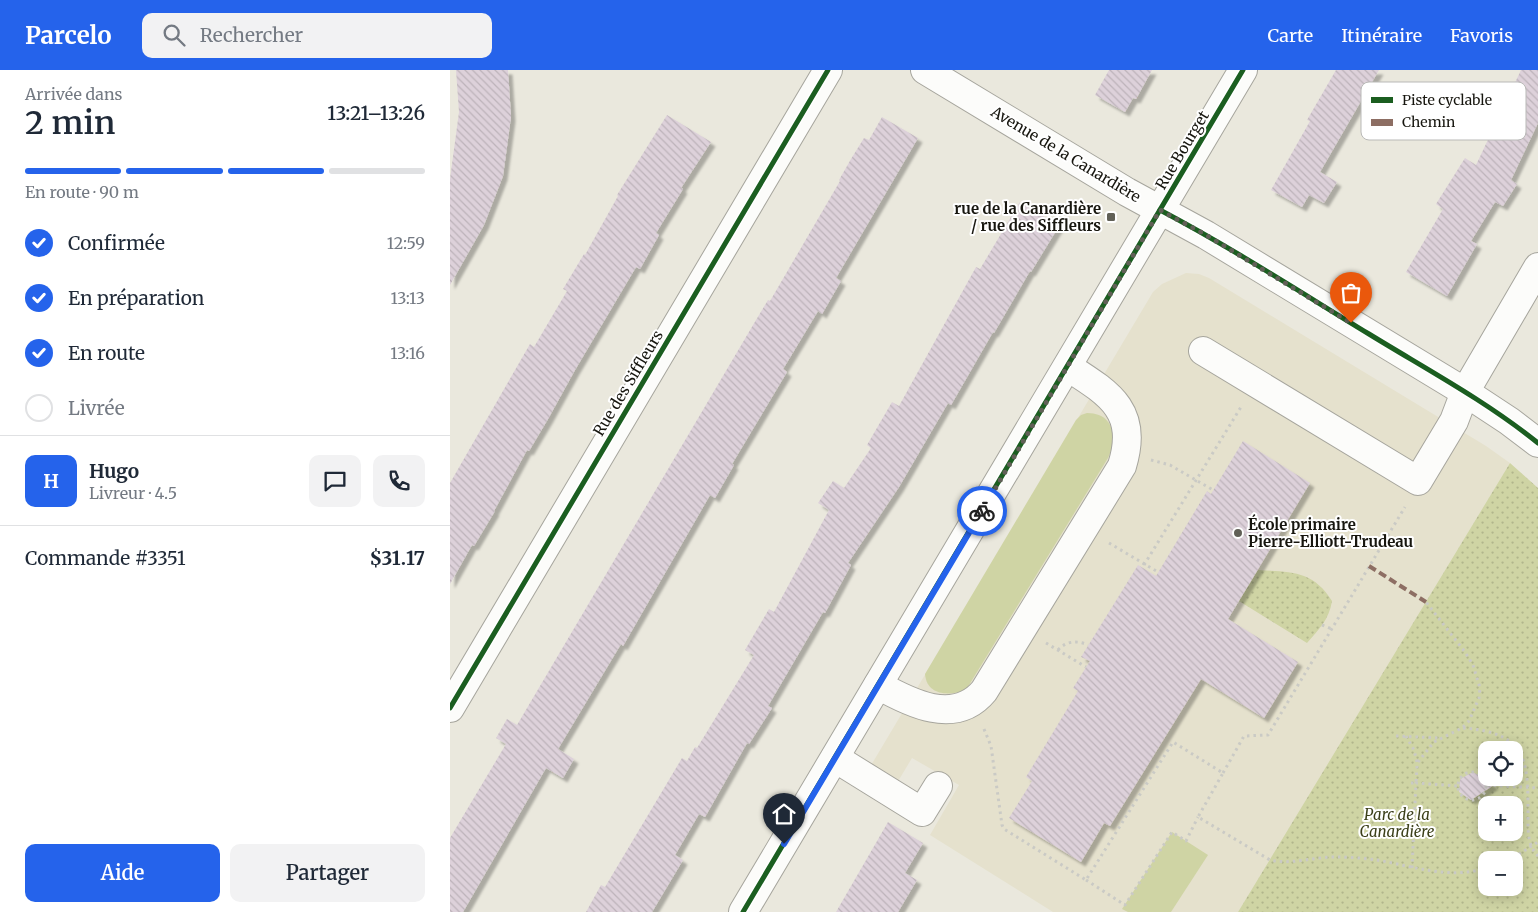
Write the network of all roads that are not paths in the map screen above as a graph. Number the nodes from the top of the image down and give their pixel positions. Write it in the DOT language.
graph roads {
  1 [pos="828,70"];
  2 [pos="925,70"];
  3 [pos="1243,70"];
  4 [pos="1160,210"];
  5 [pos="1538,267"];
  6 [pos="1203,351"];
  7 [pos="1068,367"];
  8 [pos="1465,392"];
  9 [pos="1538,443"];
  10 [pos="878,685"];
  11 [pos="450,708"];
  12 [pos="835,758"];
  13 [pos="938,786"];
  14 [pos="743,912"];
  1 -- 11 [label="street, Rue des Siffleurs"];
  2 -- 4 [label="street, Avenue de la Canardière"];
  3 -- 4 [label="street, Rue Bourget"];
  4 -- 7 [label="street, Rue Bourget"];
  4 -- 8 [label="street, Avenue de la Canardière"];
  5 -- 8 [label="street"];
  6 -- 8 [label="street"];
  7 -- 10 [label="street, Rue Bourget"];
  7 -- 10 [label="street"];
  8 -- 9 [label="street, Avenue de la Canardière"];
  10 -- 12 [label="street, Rue Bourget"];
  12 -- 13 [label="street"];
  12 -- 14 [label="street, Rue Bourget"];
}
